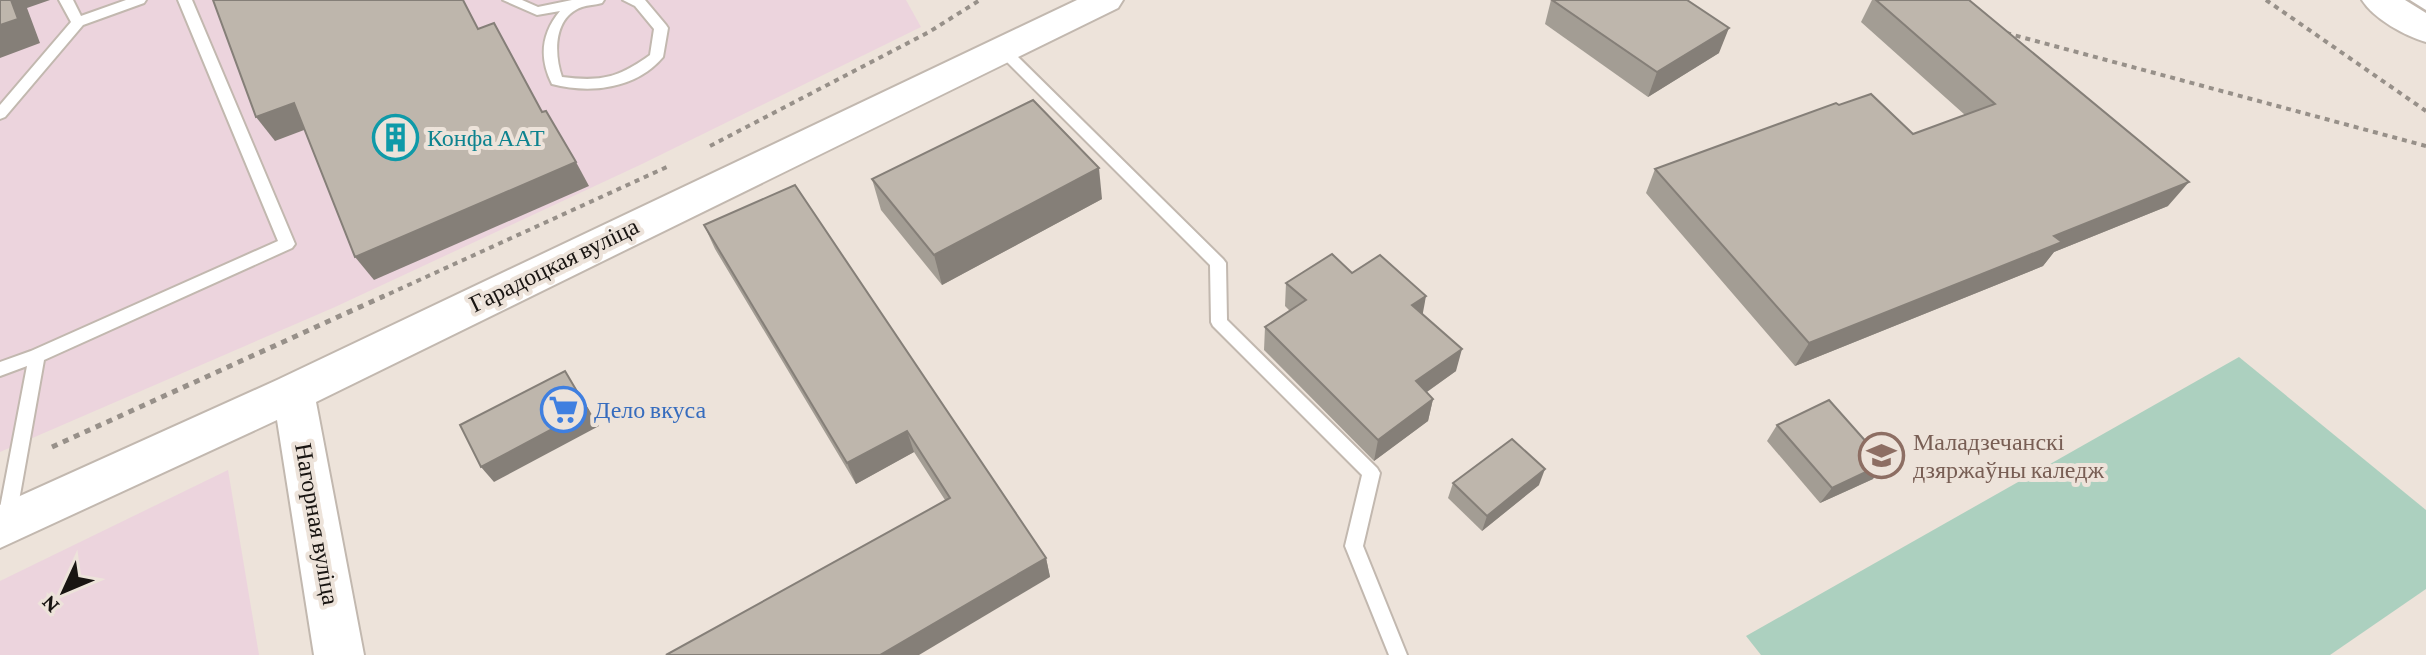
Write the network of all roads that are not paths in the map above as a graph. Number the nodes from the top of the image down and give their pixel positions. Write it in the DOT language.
graph roads {
  1 [pos="66,0"];
  2 [pos="139,0"];
  3 [pos="185,0"];
  4 [pos="510,0"];
  5 [pos="597,0"];
  6 [pos="630,0"];
  7 [pos="1106,0"];
  8 [pos="2380,0"];
  9 [pos="2417,0"];
  10 [pos="577,3"];
  11 [pos="2426,6"];
  12 [pos="78,22"];
  13 [pos="2426,30"];
  14 [pos="1003,50"];
  15 [pos="0,114"];
  16 [pos="37,356"];
  17 [pos="0,369"];
  18 [pos="292,393"];
  19 [pos="3,526"];
  20 [pos="339,655"];
  21 [pos="1398,655"];
  1 -- 12 [label="lane"];
  2 -- 12 [label="lane"];
  3 -- 16 [label="lane"];
  4 -- 10 [label="lane"];
  5 -- 10 [label="lane"];
  6 -- 10 [label="lane"];
  7 -- 14 [label="street, Гарадоцкая вуліца"];
  8 -- 13 [label="main road"];
  9 -- 11 [label="lane"];
  12 -- 15 [label="lane"];
  14 -- 18 [label="street, Гарадоцкая вуліца"];
  14 -- 21 [label="lane"];
  16 -- 17 [label="lane"];
  16 -- 19 [label="lane"];
  18 -- 19 [label="street, Гарадоцкая вуліца"];
  18 -- 20 [label="street, Нагорная вуліца"];
}
